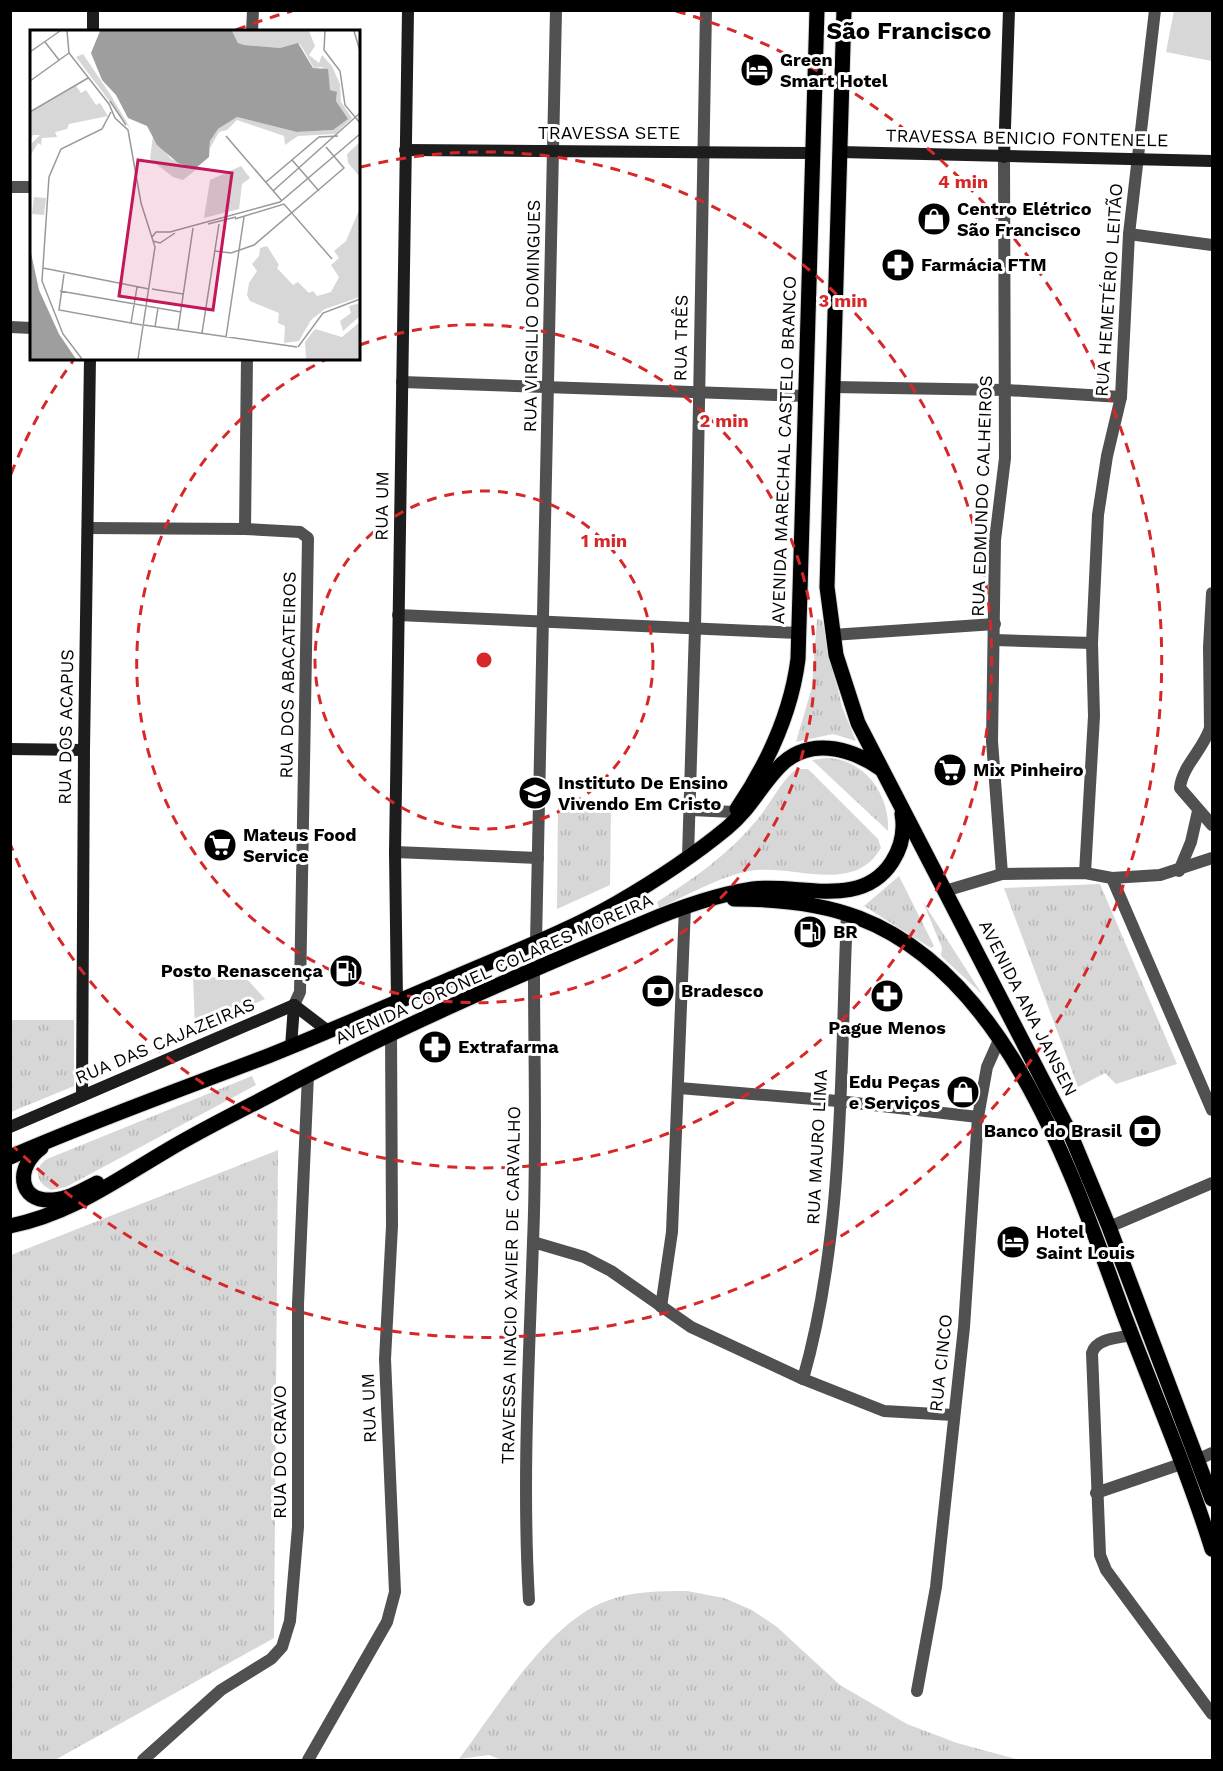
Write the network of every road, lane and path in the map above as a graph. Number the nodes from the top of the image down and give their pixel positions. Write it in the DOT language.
graph roads {
  1 [pos="93,10"];
  2 [pos="253,10"];
  3 [pos="408,10"];
  4 [pos="556,10"];
  5 [pos="706,10"];
  6 [pos="817,10"];
  7 [pos="844,10"];
  8 [pos="1009,10"];
  9 [pos="1155,10"];
  10 [pos="93,30"];
  11 [pos="252,30"];
  12 [pos="405,150"];
  13 [pos="554,151"];
  14 [pos="704,152"];
  15 [pos="840,152"];
  16 [pos="812,153"];
  17 [pos="1004,157"];
  18 [pos="1136,159"];
  19 [pos="1212,160"];
  20 [pos="10,187"];
  21 [pos="30,187"];
  22 [pos="1129,234"];
  23 [pos="1212,245"];
  24 [pos="10,327"];
  25 [pos="30,328"];
  26 [pos="90,360"];
  27 [pos="247,360"];
  28 [pos="402,382"];
  29 [pos="547,387"];
  30 [pos="833,387"];
  31 [pos="1006,390"];
  32 [pos="698,392"];
  33 [pos="805,396"];
  34 [pos="1121,397"];
  35 [pos="88,528"];
  36 [pos="245,529"];
  37 [pos="1212,593"];
  38 [pos="398,615"];
  39 [pos="544,622"];
  40 [pos="995,624"];
  41 [pos="695,628"];
  42 [pos="798,633"];
  43 [pos="832,635"];
  44 [pos="995,640"];
  45 [pos="1092,643"];
  46 [pos="10,749"];
  47 [pos="84,750"];
  48 [pos="881,769"];
  49 [pos="901,808"];
  50 [pos="691,810"];
  51 [pos="1198,811"];
  52 [pos="734,812"];
  53 [pos="1212,825"];
  54 [pos="394,852"];
  55 [pos="688,857"];
  56 [pos="538,858"];
  57 [pos="1212,858"];
  58 [pos="1179,871"];
  59 [pos="1085,873"];
  60 [pos="1002,874"];
  61 [pos="1112,878"];
  62 [pos="945,891"];
  63 [pos="704,900"];
  64 [pos="685,906"];
  65 [pos="847,914"];
  66 [pos="536,942"];
  67 [pos="534,970"];
  68 [pos="397,1001"];
  69 [pos="294,1005"];
  70 [pos="328,1031"];
  71 [pos="391,1032"];
  72 [pos="999,1040"];
  73 [pos="291,1047"];
  74 [pos="308,1075"];
  75 [pos="679,1088"];
  76 [pos="82,1096"];
  77 [pos="838,1101"];
  78 [pos="1212,1110"];
  79 [pos="978,1117"];
  80 [pos="10,1127"];
  81 [pos="56,1137"];
  82 [pos="167,1150"];
  83 [pos="10,1157"];
  84 [pos="1212,1183"];
  85 [pos="10,1226"];
  86 [pos="1109,1227"];
  87 [pos="534,1242"];
  88 [pos="661,1306"];
  89 [pos="1132,1335"];
  90 [pos="802,1379"];
  91 [pos="953,1414"];
  92 [pos="1212,1453"];
  93 [pos="1197,1460"];
  94 [pos="1182,1464"];
  95 [pos="1096,1493"];
  96 [pos="1212,1499"];
  97 [pos="1212,1549"];
  98 [pos="529,1600"];
  99 [pos="917,1691"];
  100 [pos="1212,1714"];
  101 [pos="143,1761"];
  102 [pos="308,1761"];
  1 -- 10 [label="street"];
  2 -- 11 [label="street"];
  3 -- 12 [label="street, RUA UM"];
  4 -- 13 [label="street, RUA VIRGILIO DOMINGUES"];
  5 -- 14 [label="street, RUA TRÊS"];
  6 -- 16 [label="main road, AVENIDA MARECHAL CASTELO BRANCO"];
  7 -- 15 [label="main road"];
  8 -- 17 [label="street, RUA EDMUNDO CALHEIROS"];
  9 -- 18 [label="street, RUA HEMETÉRIO LEITÃO"];
  12 -- 13 [label="street, TRAVESSA SETE"];
  12 -- 28 [label="street, RUA UM"];
  13 -- 14 [label="street, TRAVESSA SETE"];
  13 -- 29 [label="street, RUA VIRGILIO DOMINGUES"];
  14 -- 16 [label="street, TRAVESSA SETE"];
  14 -- 32 [label="street, RUA TRÊS"];
  15 -- 17 [label="street, TRAVESSA BENICIO FONTENELE"];
  15 -- 30 [label="main road"];
  16 -- 33 [label="main road, AVENIDA MARECHAL CASTELO BRANCO"];
  17 -- 18 [label="street, TRAVESSA BENICIO FONTENELE"];
  17 -- 31 [label="street, RUA EDMUNDO CALHEIROS"];
  18 -- 19 [label="street, TRAVESSA BENICIO FONTENELE"];
  18 -- 22 [label="street, RUA HEMETÉRIO LEITÃO"];
  20 -- 21 [label="street"];
  22 -- 23 [label="street"];
  22 -- 34 [label="street, RUA HEMETÉRIO LEITÃO"];
  24 -- 25 [label="street"];
  26 -- 35 [label="street, RUA DOS ACAPUS"];
  27 -- 36 [label="street"];
  28 -- 29 [label="street"];
  28 -- 38 [label="street, RUA UM"];
  29 -- 32 [label="street"];
  29 -- 39 [label="street, RUA VIRGILIO DOMINGUES"];
  30 -- 31 [label="street"];
  30 -- 43 [label="main road"];
  31 -- 34 [label="street"];
  31 -- 40 [label="street, RUA EDMUNDO CALHEIROS"];
  32 -- 33 [label="street"];
  32 -- 41 [label="street, RUA TRÊS"];
  33 -- 42 [label="main road, AVENIDA MARECHAL CASTELO BRANCO"];
  34 -- 45 [label="street, RUA HEMETÉRIO LEITÃO"];
  35 -- 36 [label="street"];
  35 -- 47 [label="street, RUA DOS ACAPUS"];
  36 -- 69 [label="street, RUA DOS ABACATEIROS"];
  37 -- 51 [label="street"];
  38 -- 39 [label="street"];
  38 -- 54 [label="street, RUA UM"];
  39 -- 41 [label="street"];
  39 -- 56 [label="street, RUA VIRGILIO DOMINGUES"];
  40 -- 43 [label="street"];
  40 -- 44 [label="street, RUA EDMUNDO CALHEIROS"];
  41 -- 42 [label="street"];
  41 -- 50 [label="street, RUA TRÊS"];
  42 -- 52 [label="main road, AVENIDA MARECHAL CASTELO BRANCO"];
  43 -- 48 [label="main road"];
  44 -- 45 [label="street"];
  44 -- 60 [label="street, RUA EDMUNDO CALHEIROS"];
  45 -- 59 [label="street, RUA HEMETÉRIO LEITÃO"];
  46 -- 47 [label="street"];
  47 -- 76 [label="street, RUA DOS ACAPUS"];
  48 -- 49 [label="main road"];
  48 -- 55 [label="main road, AVENIDA CORONEL COLARES MOREIRA"];
  49 -- 62 [label="main road, AVENIDA ANA JANSEN"];
  49 -- 63 [label="main road, AVENIDA CORONEL COLARES MOREIRA"];
  50 -- 52 [label="street"];
  50 -- 55 [label="street, RUA TRÊS"];
  51 -- 53 [label="street"];
  51 -- 58 [label="street"];
  52 -- 55 [label="main road, AVENIDA MARECHAL CASTELO BRANCO"];
  54 -- 56 [label="street"];
  54 -- 68 [label="street, RUA UM"];
  55 -- 66 [label="main road, AVENIDA CORONEL COLARES MOREIRA"];
  56 -- 66 [label="street, RUA VIRGILIO DOMINGUES"];
  57 -- 58 [label="street"];
  58 -- 61 [label="street"];
  59 -- 60 [label="street"];
  59 -- 61 [label="street"];
  60 -- 62 [label="street"];
  61 -- 78 [label="street"];
  62 -- 86 [label="main road, AVENIDA ANA JANSEN"];
  63 -- 64 [label="main road, AVENIDA CORONEL COLARES MOREIRA"];
  63 -- 65 [label="main road, AVENIDA ANA JANSEN"];
  64 -- 67 [label="main road, AVENIDA CORONEL COLARES MOREIRA"];
  64 -- 75 [label="street"];
  65 -- 72 [label="main road, AVENIDA ANA JANSEN"];
  65 -- 77 [label="street, RUA MAURO LIMA"];
  66 -- 68 [label="main road, AVENIDA CORONEL COLARES MOREIRA"];
  67 -- 71 [label="main road, AVENIDA CORONEL COLARES MOREIRA"];
  67 -- 87 [label="street, TRAVESSA INACIO XAVIER DE CARVALHO"];
  68 -- 70 [label="main road, AVENIDA CORONEL COLARES MOREIRA"];
  69 -- 70 [label="street"];
  69 -- 73 [label="street, RUA DOS ABACATEIROS"];
  69 -- 76 [label="street, RUA DAS CAJAZEIRAS"];
  70 -- 73 [label="main road, AVENIDA CORONEL COLARES MOREIRA"];
  71 -- 74 [label="main road, AVENIDA CORONEL COLARES MOREIRA"];
  71 -- 102 [label="street, RUA UM"];
  72 -- 79 [label="street, RUA CINCO"];
  72 -- 89 [label="main road, AVENIDA ANA JANSEN"];
  73 -- 81 [label="main road, AVENIDA CORONEL COLARES MOREIRA"];
  74 -- 82 [label="main road, AVENIDA CORONEL COLARES MOREIRA"];
  74 -- 101 [label="street, RUA DO CRAVO"];
  75 -- 77 [label="street"];
  75 -- 88 [label="street"];
  76 -- 80 [label="street, RUA DAS CAJAZEIRAS"];
  77 -- 79 [label="street"];
  77 -- 90 [label="street, RUA MAURO LIMA"];
  79 -- 91 [label="street, RUA CINCO"];
  81 -- 82 [label="main road"];
  81 -- 83 [label="main road, AVENIDA CORONEL COLARES MOREIRA"];
  82 -- 85 [label="main road, AVENIDA CORONEL COLARES MOREIRA"];
  84 -- 86 [label="street"];
  86 -- 93 [label="main road, AVENIDA ANA JANSEN"];
  87 -- 88 [label="street"];
  87 -- 98 [label="street, TRAVESSA INACIO XAVIER DE CARVALHO"];
  88 -- 90 [label="street"];
  89 -- 94 [label="main road, AVENIDA ANA JANSEN"];
  89 -- 95 [label="street"];
  90 -- 91 [label="street"];
  91 -- 99 [label="street, RUA CINCO"];
  92 -- 93 [label="street"];
  93 -- 96 [label="main road, AVENIDA ANA JANSEN"];
  94 -- 95 [label="street"];
  94 -- 97 [label="main road, AVENIDA ANA JANSEN"];
  95 -- 100 [label="street"];
}
